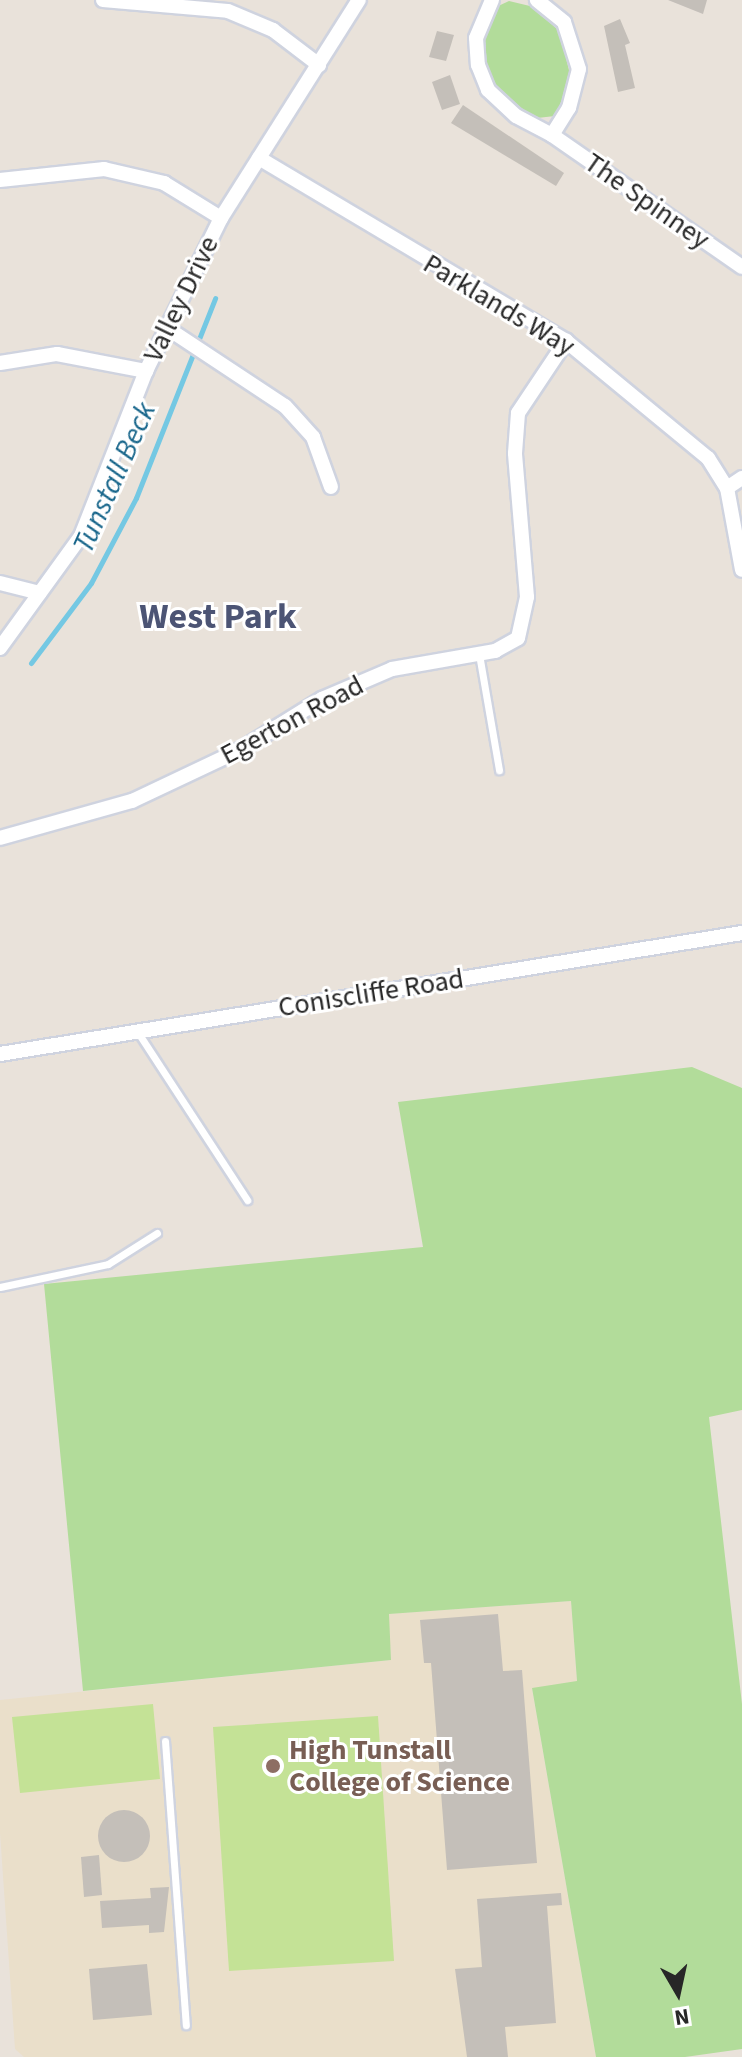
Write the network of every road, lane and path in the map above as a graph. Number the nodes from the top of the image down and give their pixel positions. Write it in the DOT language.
graph roads {
  1 [pos="103,0"];
  2 [pos="359,0"];
  3 [pos="492,0"];
  4 [pos="537,0"];
  5 [pos="319,65"];
  6 [pos="552,135"];
  7 [pos="259,158"];
  8 [pos="0,180"];
  9 [pos="221,218"];
  10 [pos="742,267"];
  11 [pos="167,328"];
  12 [pos="566,341"];
  13 [pos="0,363"];
  14 [pos="146,371"];
  15 [pos="742,478"];
  16 [pos="331,487"];
  17 [pos="727,488"];
  18 [pos="742,570"];
  19 [pos="0,583"];
  20 [pos="40,593"];
  21 [pos="0,648"];
  22 [pos="479,654"];
  23 [pos="499,770"];
  24 [pos="0,838"];
  25 [pos="742,933"];
  26 [pos="137,1031"];
  27 [pos="0,1054"];
  28 [pos="247,1200"];
  29 [pos="157,1233"];
  30 [pos="0,1287"];
  31 [pos="165,1741"];
  32 [pos="186,2025"];
  1 -- 5 [label="street"];
  2 -- 5 [label="street, Valley Drive"];
  3 -- 6 [label="street, The Spinney"];
  4 -- 6 [label="street"];
  5 -- 7 [label="street, Valley Drive"];
  6 -- 10 [label="street, The Spinney"];
  7 -- 9 [label="street, Valley Drive"];
  7 -- 12 [label="street, Parklands Way"];
  8 -- 9 [label="street"];
  9 -- 11 [label="street, Valley Drive"];
  11 -- 14 [label="street, Valley Drive"];
  11 -- 16 [label="street"];
  12 -- 17 [label="street, Parklands Way"];
  12 -- 22 [label="street, Egerton Road"];
  13 -- 14 [label="street"];
  14 -- 20 [label="street, Valley Drive"];
  15 -- 17 [label="street"];
  17 -- 18 [label="street, Parklands Way"];
  19 -- 20 [label="street"];
  20 -- 21 [label="street, Valley Drive"];
  22 -- 23 [label="lane"];
  22 -- 24 [label="street, Egerton Road"];
  25 -- 26 [label="street, Coniscliffe Road"];
  26 -- 27 [label="street, Coniscliffe Road"];
  26 -- 28 [label="lane"];
  29 -- 30 [label="lane"];
  31 -- 32 [label="lane"];
}
